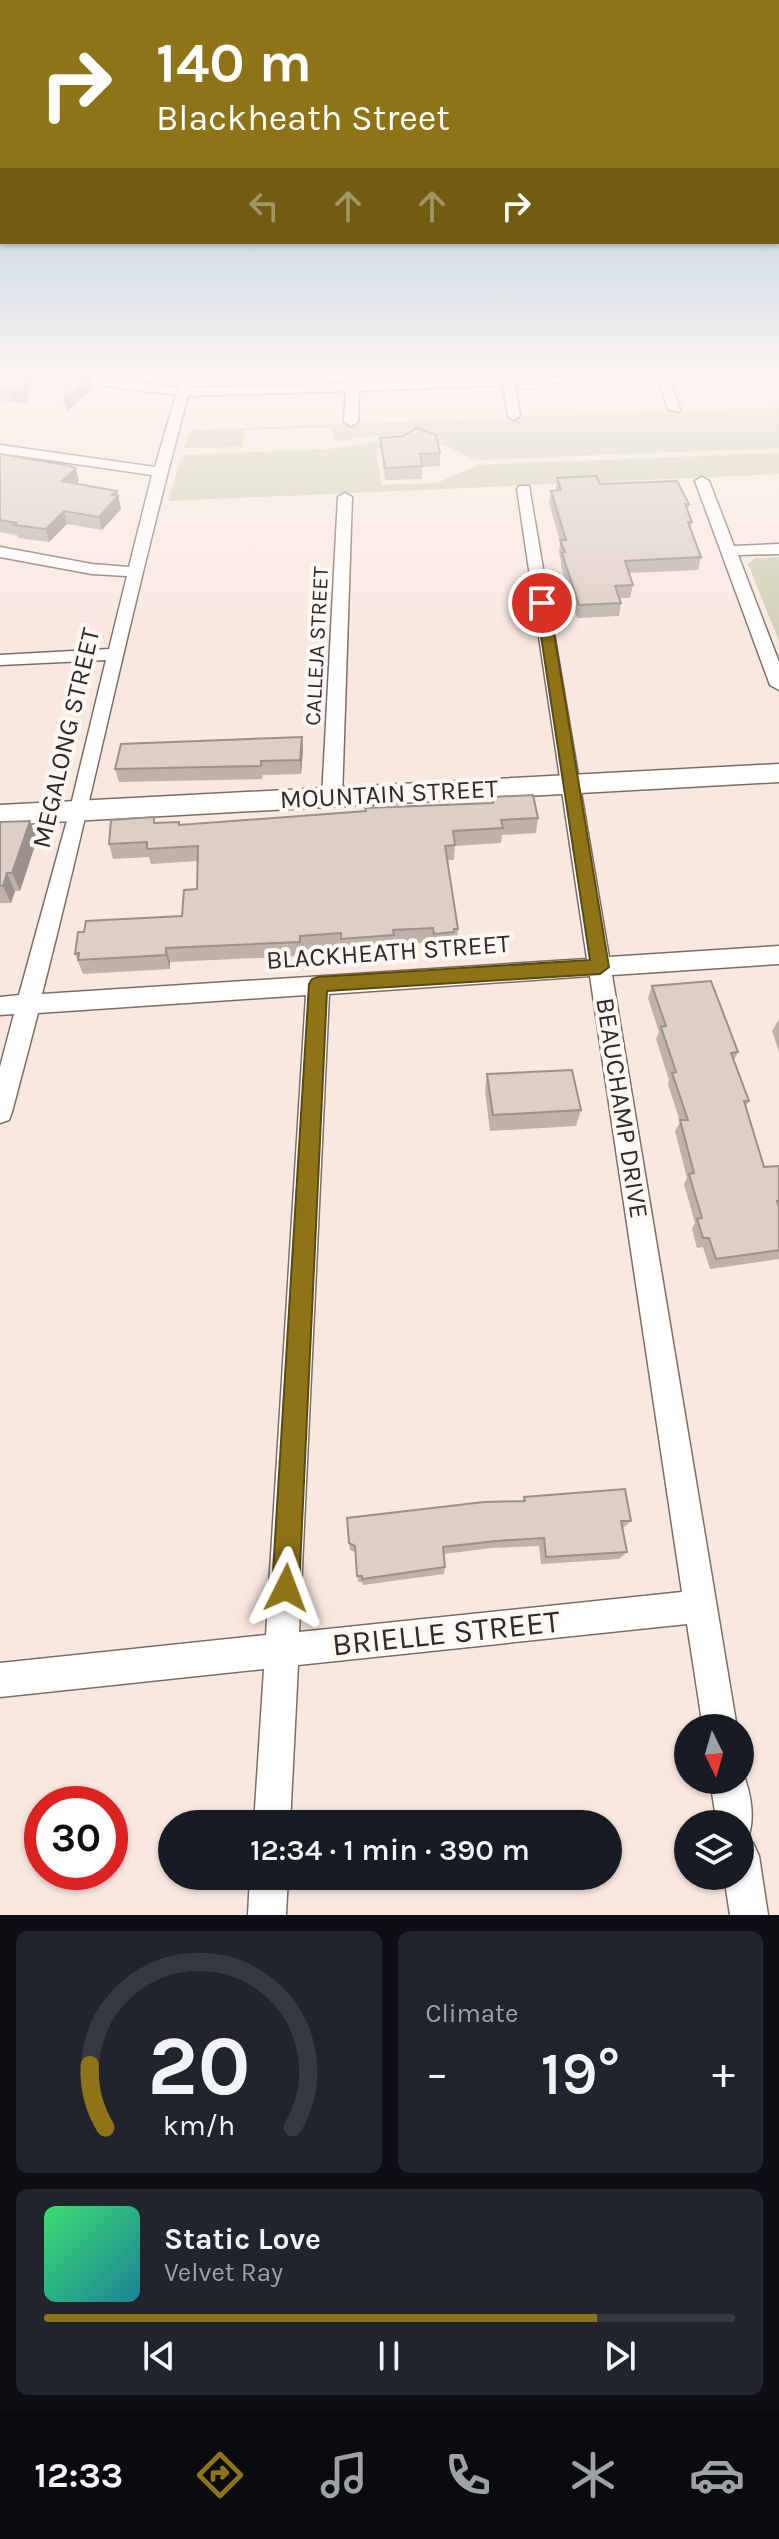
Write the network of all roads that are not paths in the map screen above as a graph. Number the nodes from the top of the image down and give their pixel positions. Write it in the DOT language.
graph roads {
  1 [pos="120,466"];
  2 [pos="161,466"];
  3 [pos="159,472"];
  4 [pos="702,481"];
  5 [pos="524,489"];
  6 [pos="345,497"];
  7 [pos="779,549"];
  8 [pos="728,551"];
  9 [pos="0,552"];
  10 [pos="135,572"];
  11 [pos="115,654"];
  12 [pos="0,660"];
  13 [pos="779,685"];
  14 [pos="779,773"];
  15 [pos="571,783"];
  16 [pos="332,798"];
  17 [pos="79,813"];
  18 [pos="0,815"];
  19 [pos="779,955"];
  20 [pos="600,967"];
  21 [pos="318,984"];
  22 [pos="28,1004"];
  23 [pos="0,1006"];
  24 [pos="0,1112"];
  25 [pos="701,1606"];
  26 [pos="282,1651"];
  27 [pos="0,1680"];
  28 [pos="718,1714"];
  29 [pos="273,1810"];
  30 [pos="268,1890"];
  31 [pos="745,1890"];
  32 [pos="267,1915"];
  33 [pos="749,1915"];
  1 -- 3 [label="street"];
  2 -- 3 [label="street, MEGALONG STREET"];
  3 -- 10 [label="street, MEGALONG STREET"];
  4 -- 8 [label="street"];
  5 -- 15 [label="street, BEAUCHAMP DRIVE"];
  6 -- 16 [label="street, CALLEJA STREET"];
  7 -- 8 [label="street"];
  8 -- 13 [label="street"];
  9 -- 10 [label="street"];
  10 -- 11 [label="street, MEGALONG STREET"];
  11 -- 12 [label="street"];
  11 -- 17 [label="street, MEGALONG STREET"];
  14 -- 15 [label="street, MOUNTAIN STREET"];
  15 -- 16 [label="street, MOUNTAIN STREET"];
  15 -- 20 [label="street, BEAUCHAMP DRIVE"];
  16 -- 17 [label="street, MOUNTAIN STREET"];
  17 -- 18 [label="street, MOUNTAIN STREET"];
  17 -- 22 [label="street, MEGALONG STREET"];
  19 -- 20 [label="street, BLACKHEATH STREET"];
  20 -- 21 [label="street, BLACKHEATH STREET"];
  20 -- 25 [label="street, BEAUCHAMP DRIVE"];
  21 -- 22 [label="street, BLACKHEATH STREET"];
  21 -- 26 [label="street"];
  22 -- 23 [label="street, BLACKHEATH STREET"];
  22 -- 24 [label="street, MEGALONG STREET"];
  25 -- 26 [label="street, BRIELLE STREET"];
  25 -- 28 [label="street, BEAUCHAMP DRIVE"];
  26 -- 27 [label="street, BRIELLE STREET"];
  26 -- 29 [label="street"];
  30 -- 32 [label="street"];
  31 -- 33 [label="street"];
}
